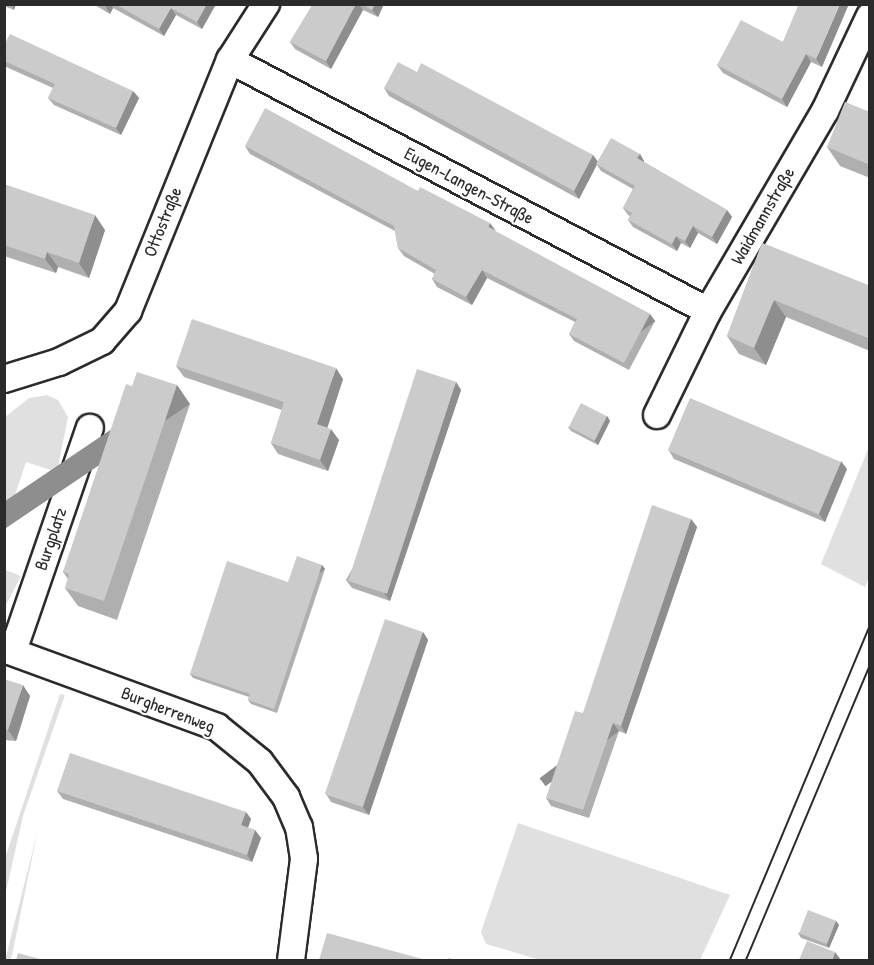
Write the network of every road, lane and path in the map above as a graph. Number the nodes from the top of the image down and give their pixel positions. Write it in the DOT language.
graph roads {
  1 [pos="266,4"];
  2 [pos="870,16"];
  3 [pos="230,60"];
  4 [pos="708,311"];
  5 [pos="4,379"];
  6 [pos="657,416"];
  7 [pos="90,428"];
  8 [pos="9,650"];
  9 [pos="291,960"];
  1 -- 3 [label="street, Ottostraße"];
  2 -- 4 [label="street, Waidmannstraße"];
  3 -- 4 [label="street, Eugen-Langen-Straße"];
  3 -- 5 [label="street, Ottostraße"];
  4 -- 6 [label="street, Waidmannstraße"];
  7 -- 8 [label="street, Burgplatz"];
  8 -- 9 [label="street, Burgherrenweg"];
}
